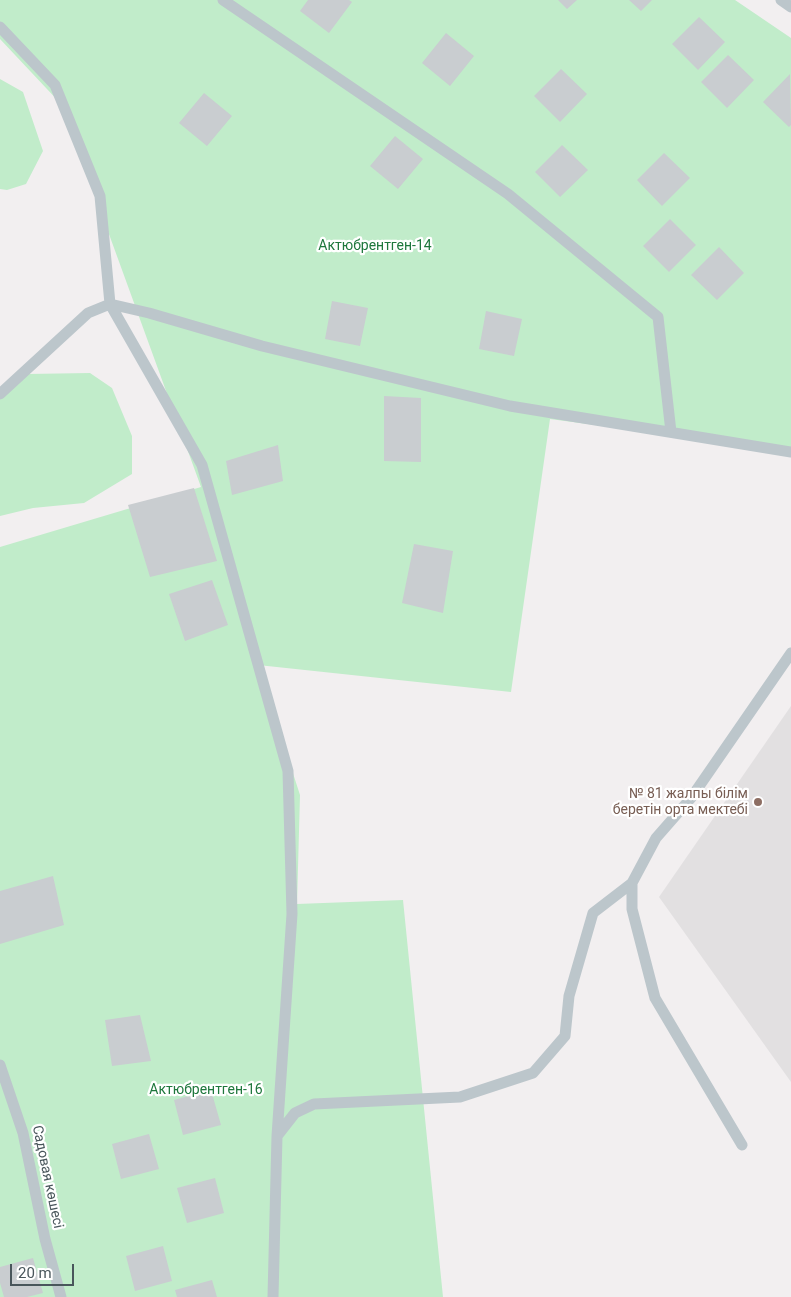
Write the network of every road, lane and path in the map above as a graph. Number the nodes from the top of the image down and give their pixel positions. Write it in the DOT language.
graph roads {
  1 [pos="223,0"];
  2 [pos="781,0"];
  3 [pos="791,7"];
  4 [pos="0,27"];
  5 [pos="110,304"];
  6 [pos="0,394"];
  7 [pos="671,432"];
  8 [pos="791,452"];
  9 [pos="791,653"];
  10 [pos="632,883"];
  11 [pos="0,1065"];
  12 [pos="277,1136"];
  13 [pos="742,1145"];
  14 [pos="61,1297"];
  15 [pos="273,1297"];
  1 -- 7 [label="lane"];
  2 -- 3 [label="lane"];
  4 -- 5 [label="lane"];
  5 -- 6 [label="lane"];
  5 -- 7 [label="lane"];
  5 -- 12 [label="lane"];
  7 -- 8 [label="lane"];
  9 -- 10 [label="lane"];
  10 -- 12 [label="lane"];
  10 -- 13 [label="lane"];
  11 -- 14 [label="lane, Садовая көшесі"];
  12 -- 15 [label="lane"];
}
